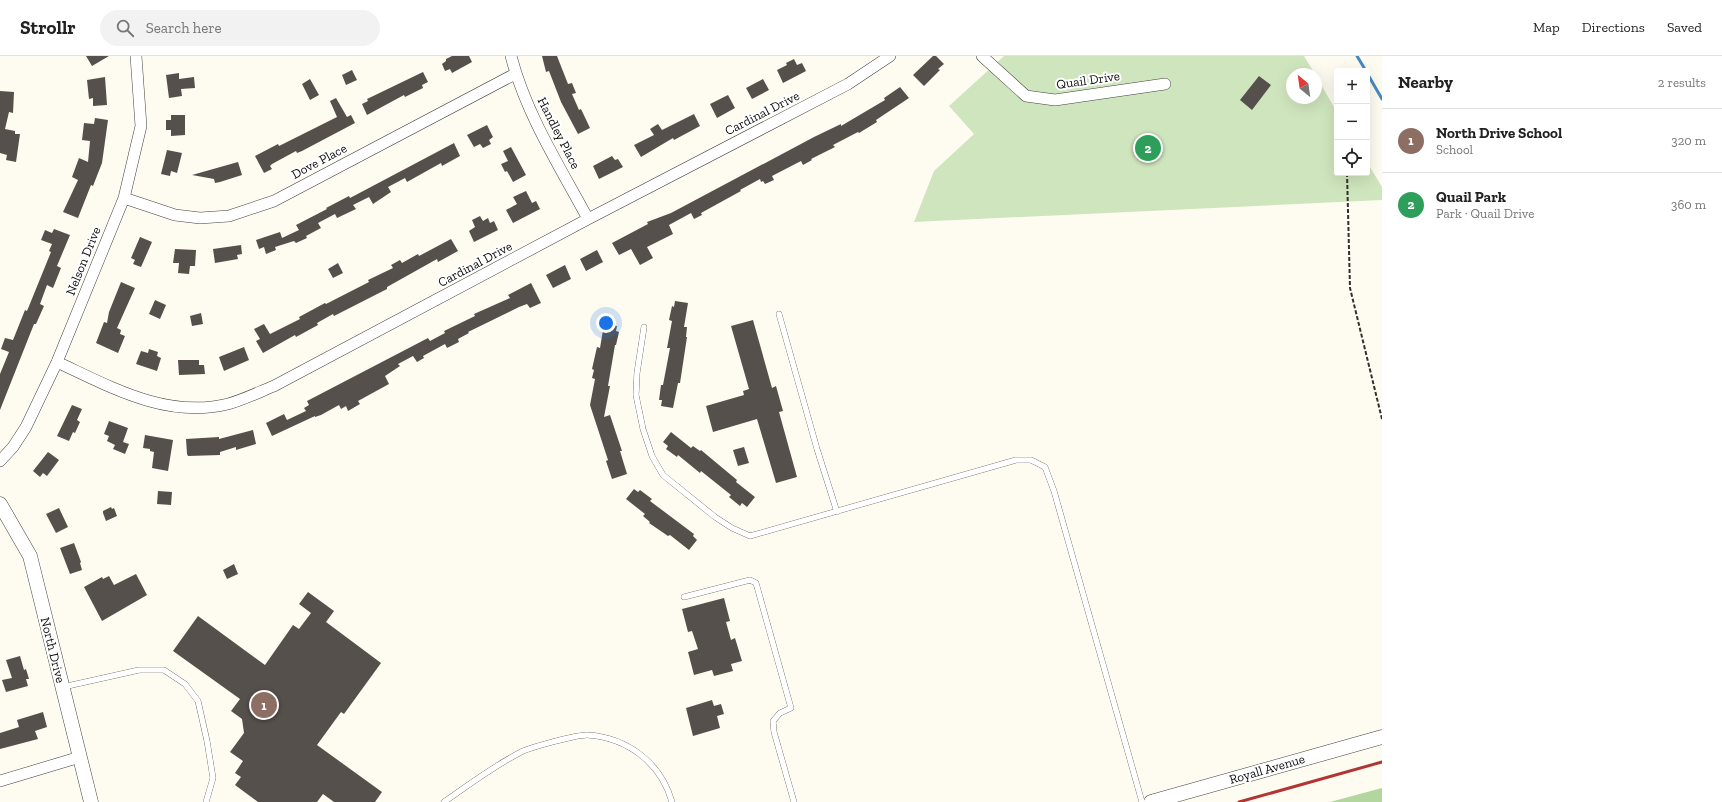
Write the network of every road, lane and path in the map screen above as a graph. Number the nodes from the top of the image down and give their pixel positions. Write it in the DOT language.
graph roads {
  1 [pos="136,56"];
  2 [pos="511,56"];
  3 [pos="890,56"];
  4 [pos="982,56"];
  5 [pos="515,74"];
  6 [pos="1165,84"];
  7 [pos="1347,176"];
  8 [pos="124,198"];
  9 [pos="588,219"];
  10 [pos="779,314"];
  11 [pos="644,327"];
  12 [pos="57,362"];
  13 [pos="1382,419"];
  14 [pos="0,461"];
  15 [pos="0,504"];
  16 [pos="837,512"];
  17 [pos="684,597"];
  18 [pos="62,687"];
  19 [pos="1382,737"];
  20 [pos="80,757"];
  21 [pos="0,781"];
  22 [pos="92,802"];
  23 [pos="206,802"];
  24 [pos="444,802"];
  25 [pos="672,802"];
  26 [pos="794,802"];
  27 [pos="1142,802"];
  28 [pos="1151,802"];
  1 -- 8 [label="street, Nelson Drive"];
  2 -- 5 [label="street, Handley Place"];
  3 -- 9 [label="street, Cardinal Drive"];
  4 -- 6 [label="street, Quail Drive"];
  5 -- 8 [label="street, Dove Place"];
  5 -- 9 [label="street, Handley Place"];
  7 -- 13 [label="path"];
  8 -- 12 [label="street, Nelson Drive"];
  9 -- 12 [label="street, Cardinal Drive"];
  10 -- 16 [label="lane"];
  11 -- 16 [label="lane"];
  12 -- 14 [label="street, Nelson Drive"];
  15 -- 18 [label="street, North Drive"];
  16 -- 27 [label="lane"];
  17 -- 26 [label="lane"];
  18 -- 20 [label="street, North Drive"];
  18 -- 23 [label="lane"];
  19 -- 28 [label="street, Royall Avenue"];
  20 -- 21 [label="street"];
  20 -- 22 [label="street, North Drive"];
  24 -- 25 [label="lane"];
}
